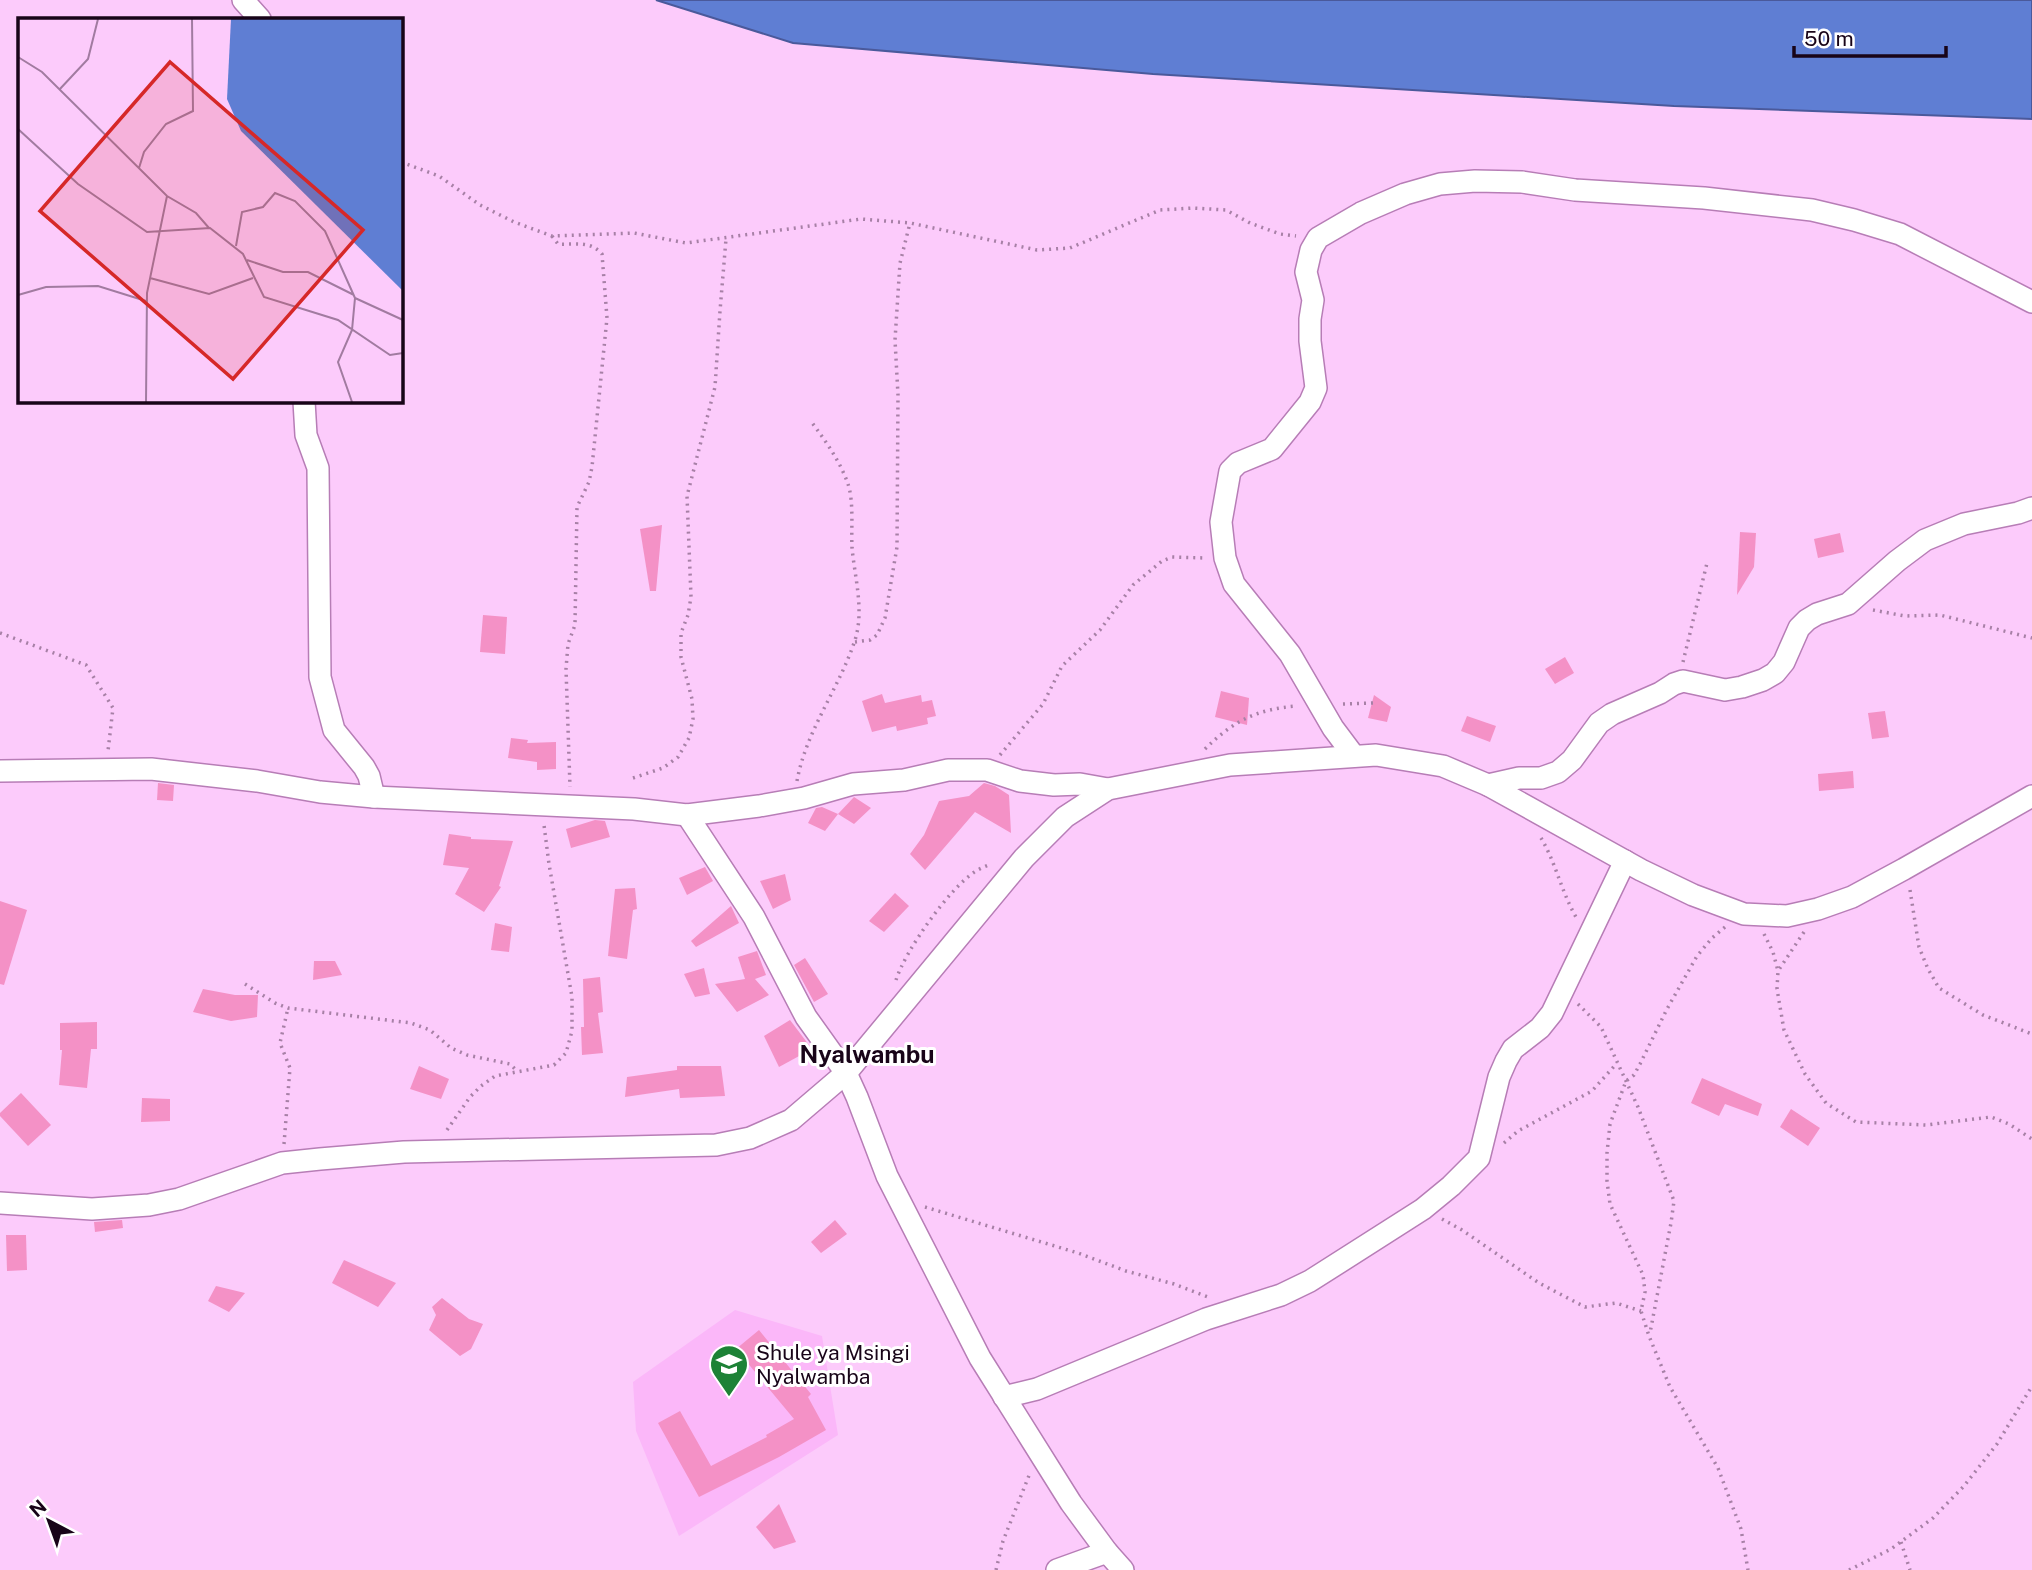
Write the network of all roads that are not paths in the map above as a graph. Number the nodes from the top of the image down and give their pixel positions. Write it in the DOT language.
graph roads {
  1 [pos="243,0"];
  2 [pos="259,18"];
  3 [pos="2032,302"];
  4 [pos="304,402"];
  5 [pos="2032,508"];
  6 [pos="1354,756"];
  7 [pos="0,771"];
  8 [pos="1488,785"];
  9 [pos="1108,789"];
  10 [pos="374,796"];
  11 [pos="2032,796"];
  12 [pos="687,815"];
  13 [pos="1625,861"];
  14 [pos="846,1073"];
  15 [pos="0,1203"];
  16 [pos="1004,1397"];
  17 [pos="1107,1552"];
  18 [pos="1057,1570"];
  19 [pos="1123,1570"];
  1 -- 2 [label="street"];
  3 -- 6 [label="street"];
  4 -- 10 [label="street"];
  5 -- 8 [label="street"];
  6 -- 8 [label="street"];
  6 -- 9 [label="street"];
  7 -- 10 [label="street"];
  8 -- 13 [label="street"];
  9 -- 12 [label="street"];
  9 -- 14 [label="street"];
  10 -- 12 [label="street"];
  11 -- 13 [label="street"];
  12 -- 14 [label="street"];
  13 -- 16 [label="street"];
  14 -- 15 [label="street"];
  14 -- 16 [label="street"];
  16 -- 17 [label="street"];
  17 -- 18 [label="street"];
  17 -- 19 [label="street"];
}
